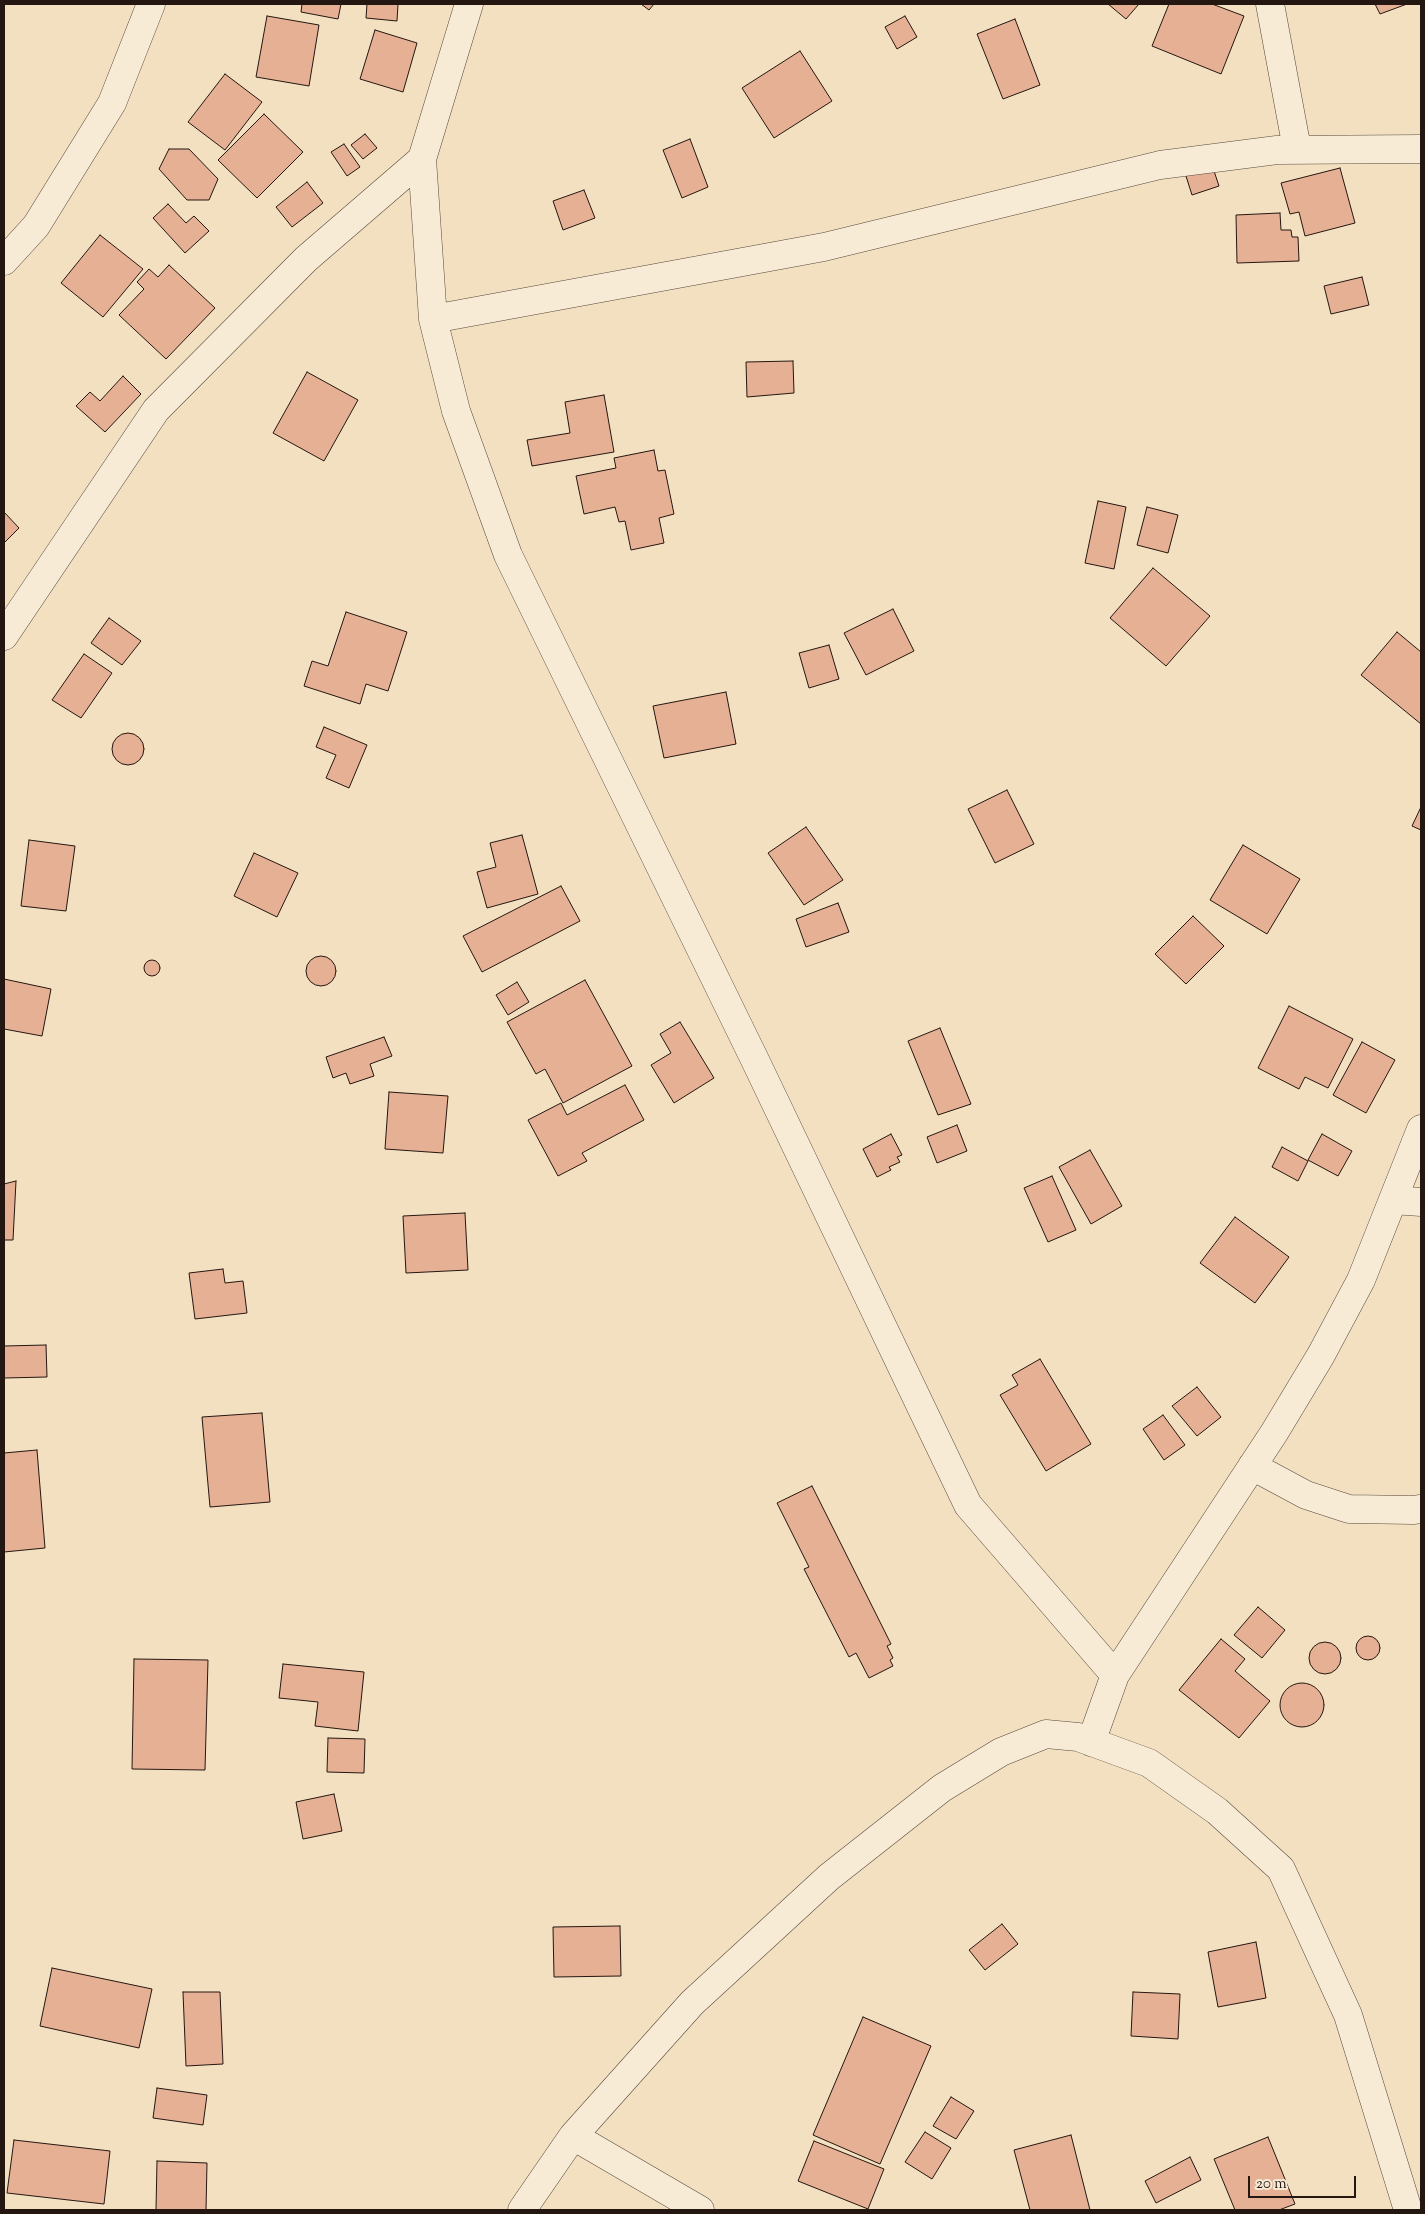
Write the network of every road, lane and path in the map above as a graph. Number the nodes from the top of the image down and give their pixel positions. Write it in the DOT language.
graph roads {
  1 [pos="151,4"];
  2 [pos="469,4"];
  3 [pos="1270,4"];
  4 [pos="1297,149"];
  5 [pos="1421,149"];
  6 [pos="422,158"];
  7 [pos="4,260"];
  8 [pos="433,319"];
  9 [pos="4,636"];
  10 [pos="1421,1129"];
  11 [pos="1393,1200"];
  12 [pos="1421,1202"];
  13 [pos="1252,1466"];
  14 [pos="1421,1509"];
  15 [pos="1115,1675"];
  16 [pos="1091,1742"];
  17 [pos="573,2136"];
  18 [pos="522,2210"];
  19 [pos="700,2210"];
  20 [pos="1408,2210"];
  1 -- 7 [label="street"];
  2 -- 6 [label="street"];
  3 -- 4 [label="street"];
  4 -- 5 [label="street"];
  4 -- 8 [label="street"];
  6 -- 8 [label="street"];
  6 -- 9 [label="street"];
  8 -- 15 [label="street"];
  10 -- 11 [label="street"];
  11 -- 12 [label="street"];
  11 -- 13 [label="street"];
  13 -- 14 [label="street"];
  13 -- 15 [label="street"];
  15 -- 16 [label="street"];
  16 -- 17 [label="street"];
  16 -- 20 [label="street"];
  17 -- 18 [label="street"];
  17 -- 19 [label="street"];
}
